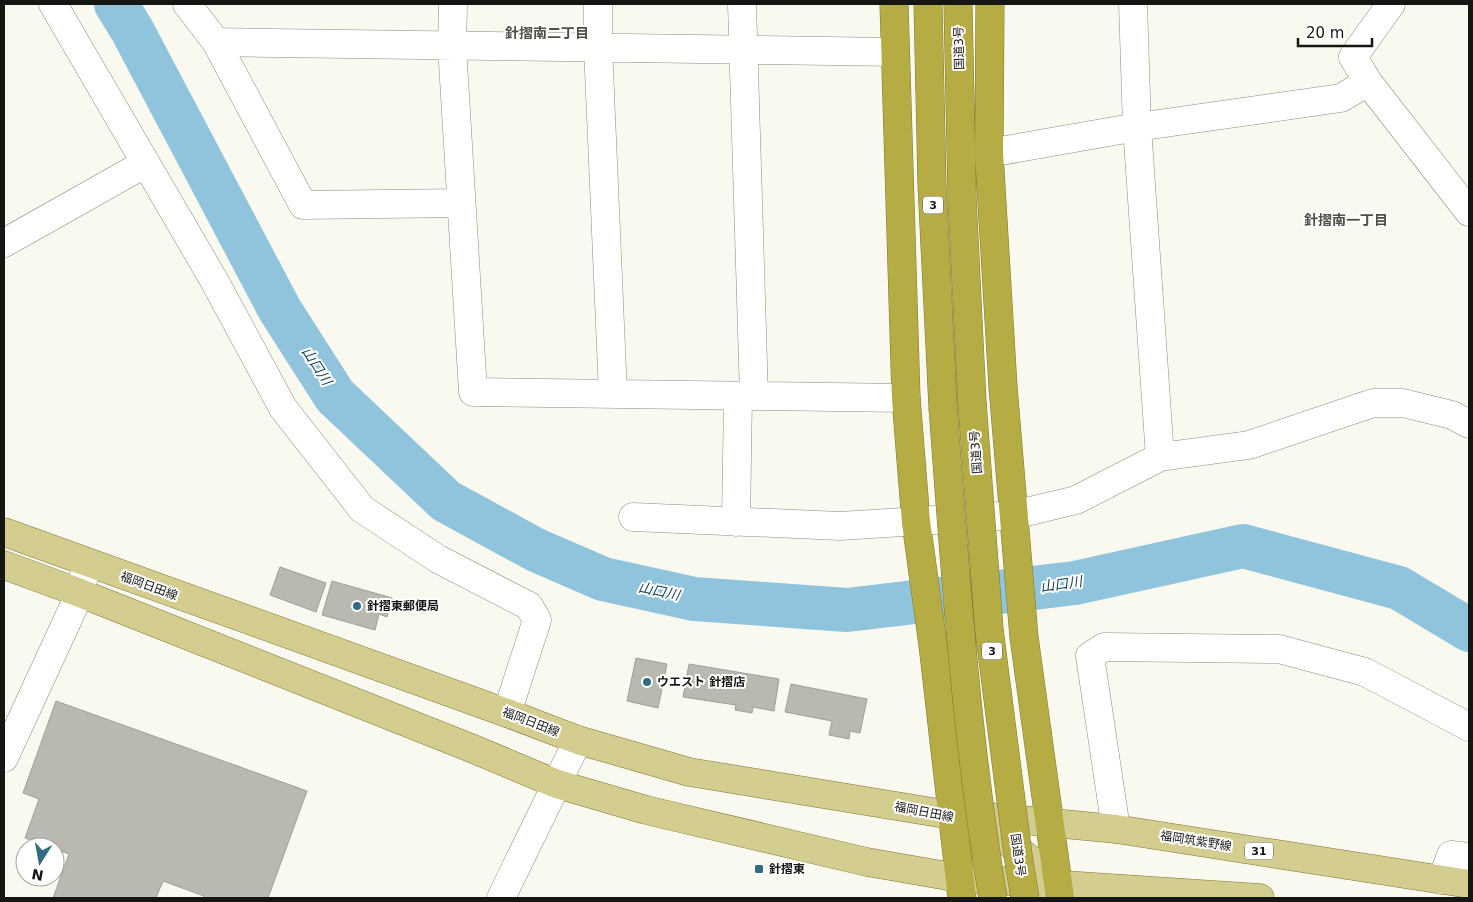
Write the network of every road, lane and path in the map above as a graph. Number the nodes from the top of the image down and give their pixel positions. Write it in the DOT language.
graph roads {
  1 [pos="53,4"];
  2 [pos="187,4"];
  3 [pos="453,4"];
  4 [pos="598,4"];
  5 [pos="742,4"];
  6 [pos="894,4"];
  7 [pos="928,4"];
  8 [pos="958,4"];
  9 [pos="990,4"];
  10 [pos="1133,4"];
  11 [pos="1391,4"];
  12 [pos="216,42"];
  13 [pos="452,46"];
  14 [pos="598,46"];
  15 [pos="743,49"];
  16 [pos="895,52"];
  17 [pos="1368,82"];
  18 [pos="1137,127"];
  19 [pos="989,153"];
  20 [pos="146,162"];
  21 [pos="462,203"];
  22 [pos="1469,212"];
  23 [pos="4,243"];
  24 [pos="613,394"];
  25 [pos="746,396"];
  26 [pos="906,398"];
  27 [pos="1469,424"];
  28 [pos="1160,457"];
  29 [pos="633,518"];
  30 [pos="736,522"];
  31 [pos="1014,523"];
  32 [pos="917,529"];
  33 [pos="4,532"];
  34 [pos="87,563"];
  35 [pos="4,565"];
  36 [pos="80,593"];
  37 [pos="507,713"];
  38 [pos="1469,727"];
  39 [pos="578,740"];
  40 [pos="4,758"];
  41 [pos="557,784"];
  42 [pos="951,815"];
  43 [pos="1049,821"];
  44 [pos="1116,828"];
  45 [pos="1469,857"];
  46 [pos="1442,880"];
  47 [pos="1469,884"];
  48 [pos="960,888"];
  49 [pos="1062,894"];
  50 [pos="501,898"];
  51 [pos="993,898"];
  52 [pos="1025,898"];
  53 [pos="1260,898"];
  1 -- 20 [label="street"];
  2 -- 12 [label="street"];
  3 -- 13 [label="street"];
  4 -- 14 [label="street"];
  5 -- 15 [label="street"];
  6 -- 16 [label="highway"];
  7 -- 51 [label="highway, 3, bridge"];
  8 -- 52 [label="highway, 国道3号 / 3, bridge"];
  9 -- 19 [label="highway"];
  10 -- 18 [label="street"];
  11 -- 17 [label="street"];
  12 -- 13 [label="street"];
  12 -- 21 [label="street"];
  13 -- 14 [label="street"];
  13 -- 21 [label="street"];
  14 -- 15 [label="street"];
  14 -- 24 [label="street"];
  15 -- 16 [label="street"];
  15 -- 25 [label="street"];
  16 -- 26 [label="highway"];
  17 -- 18 [label="street"];
  17 -- 22 [label="street"];
  18 -- 19 [label="street"];
  18 -- 28 [label="street"];
  19 -- 31 [label="highway"];
  20 -- 23 [label="street"];
  20 -- 37 [label="street"];
  21 -- 24 [label="street"];
  24 -- 25 [label="street"];
  25 -- 26 [label="street"];
  25 -- 30 [label="street"];
  26 -- 32 [label="highway"];
  27 -- 28 [label="street"];
  28 -- 31 [label="street"];
  29 -- 30 [label="street"];
  30 -- 32 [label="street"];
  31 -- 32 [label="street"];
  31 -- 43 [label="highway"];
  32 -- 42 [label="highway"];
  33 -- 34 [label="main road, 福岡日田線"];
  34 -- 36 [label="street"];
  34 -- 37 [label="main road, 福岡日田線"];
  35 -- 36 [label="main road"];
  36 -- 40 [label="street"];
  36 -- 41 [label="main road"];
  37 -- 39 [label="main road, 福岡日田線"];
  38 -- 44 [label="street"];
  39 -- 41 [label="street"];
  39 -- 42 [label="main road, 福岡日田線"];
  41 -- 48 [label="main road"];
  41 -- 50 [label="street"];
  42 -- 43 [label="main road, 福岡筑紫野線 / 31"];
  42 -- 48 [label="highway"];
  42 -- 49 [label="main road, 福岡日田線"];
  43 -- 44 [label="main road, 福岡筑紫野線 / 31"];
  43 -- 49 [label="highway"];
  44 -- 46 [label="main road, 福岡筑紫野線 / 31"];
  45 -- 46 [label="street"];
  46 -- 47 [label="main road, 福岡筑紫野線 / 31"];
  48 -- 49 [label="main road"];
  49 -- 53 [label="main road"];
}
